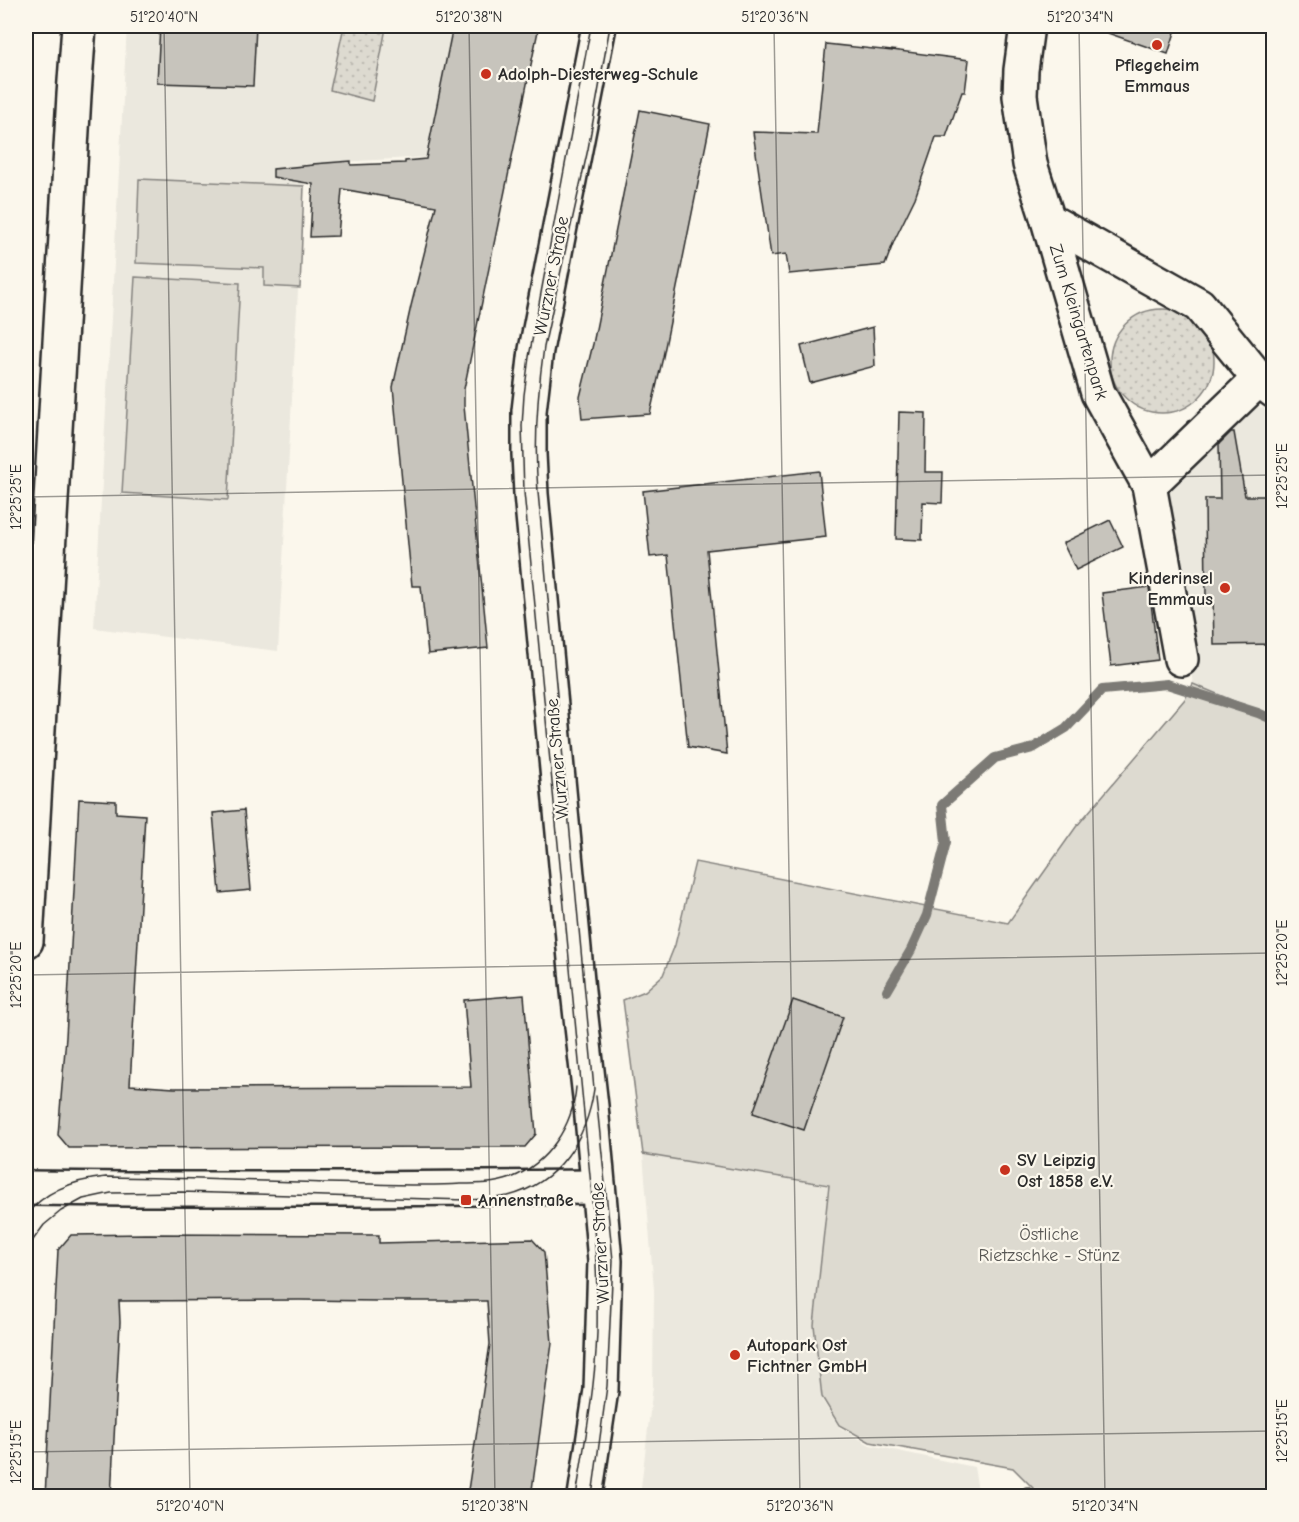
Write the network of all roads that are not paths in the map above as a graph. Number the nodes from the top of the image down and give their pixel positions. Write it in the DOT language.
graph roads {
  1 [pos="79,26"];
  2 [pos="599,26"];
  3 [pos="1027,26"];
  4 [pos="1048,220"];
  5 [pos="1267,385"];
  6 [pos="1149,485"];
  7 [pos="1181,659"];
  8 [pos="26,941"];
  9 [pos="598,1187"];
  10 [pos="26,1188"];
  11 [pos="585,1497"];
  1 -- 8 [label="main road"];
  2 -- 9 [label="main road, Wurzner Straße"];
  3 -- 4 [label="main road, Zum Kleingartenpark"];
  4 -- 5 [label="main road, Zum Kleingartenpark"];
  4 -- 6 [label="main road, Zum Kleingartenpark"];
  5 -- 6 [label="main road, Zum Kleingartenpark"];
  6 -- 7 [label="main road, Zum Kleingartenpark"];
  9 -- 10 [label="main road"];
  9 -- 11 [label="main road, Wurzner Straße"];
}
